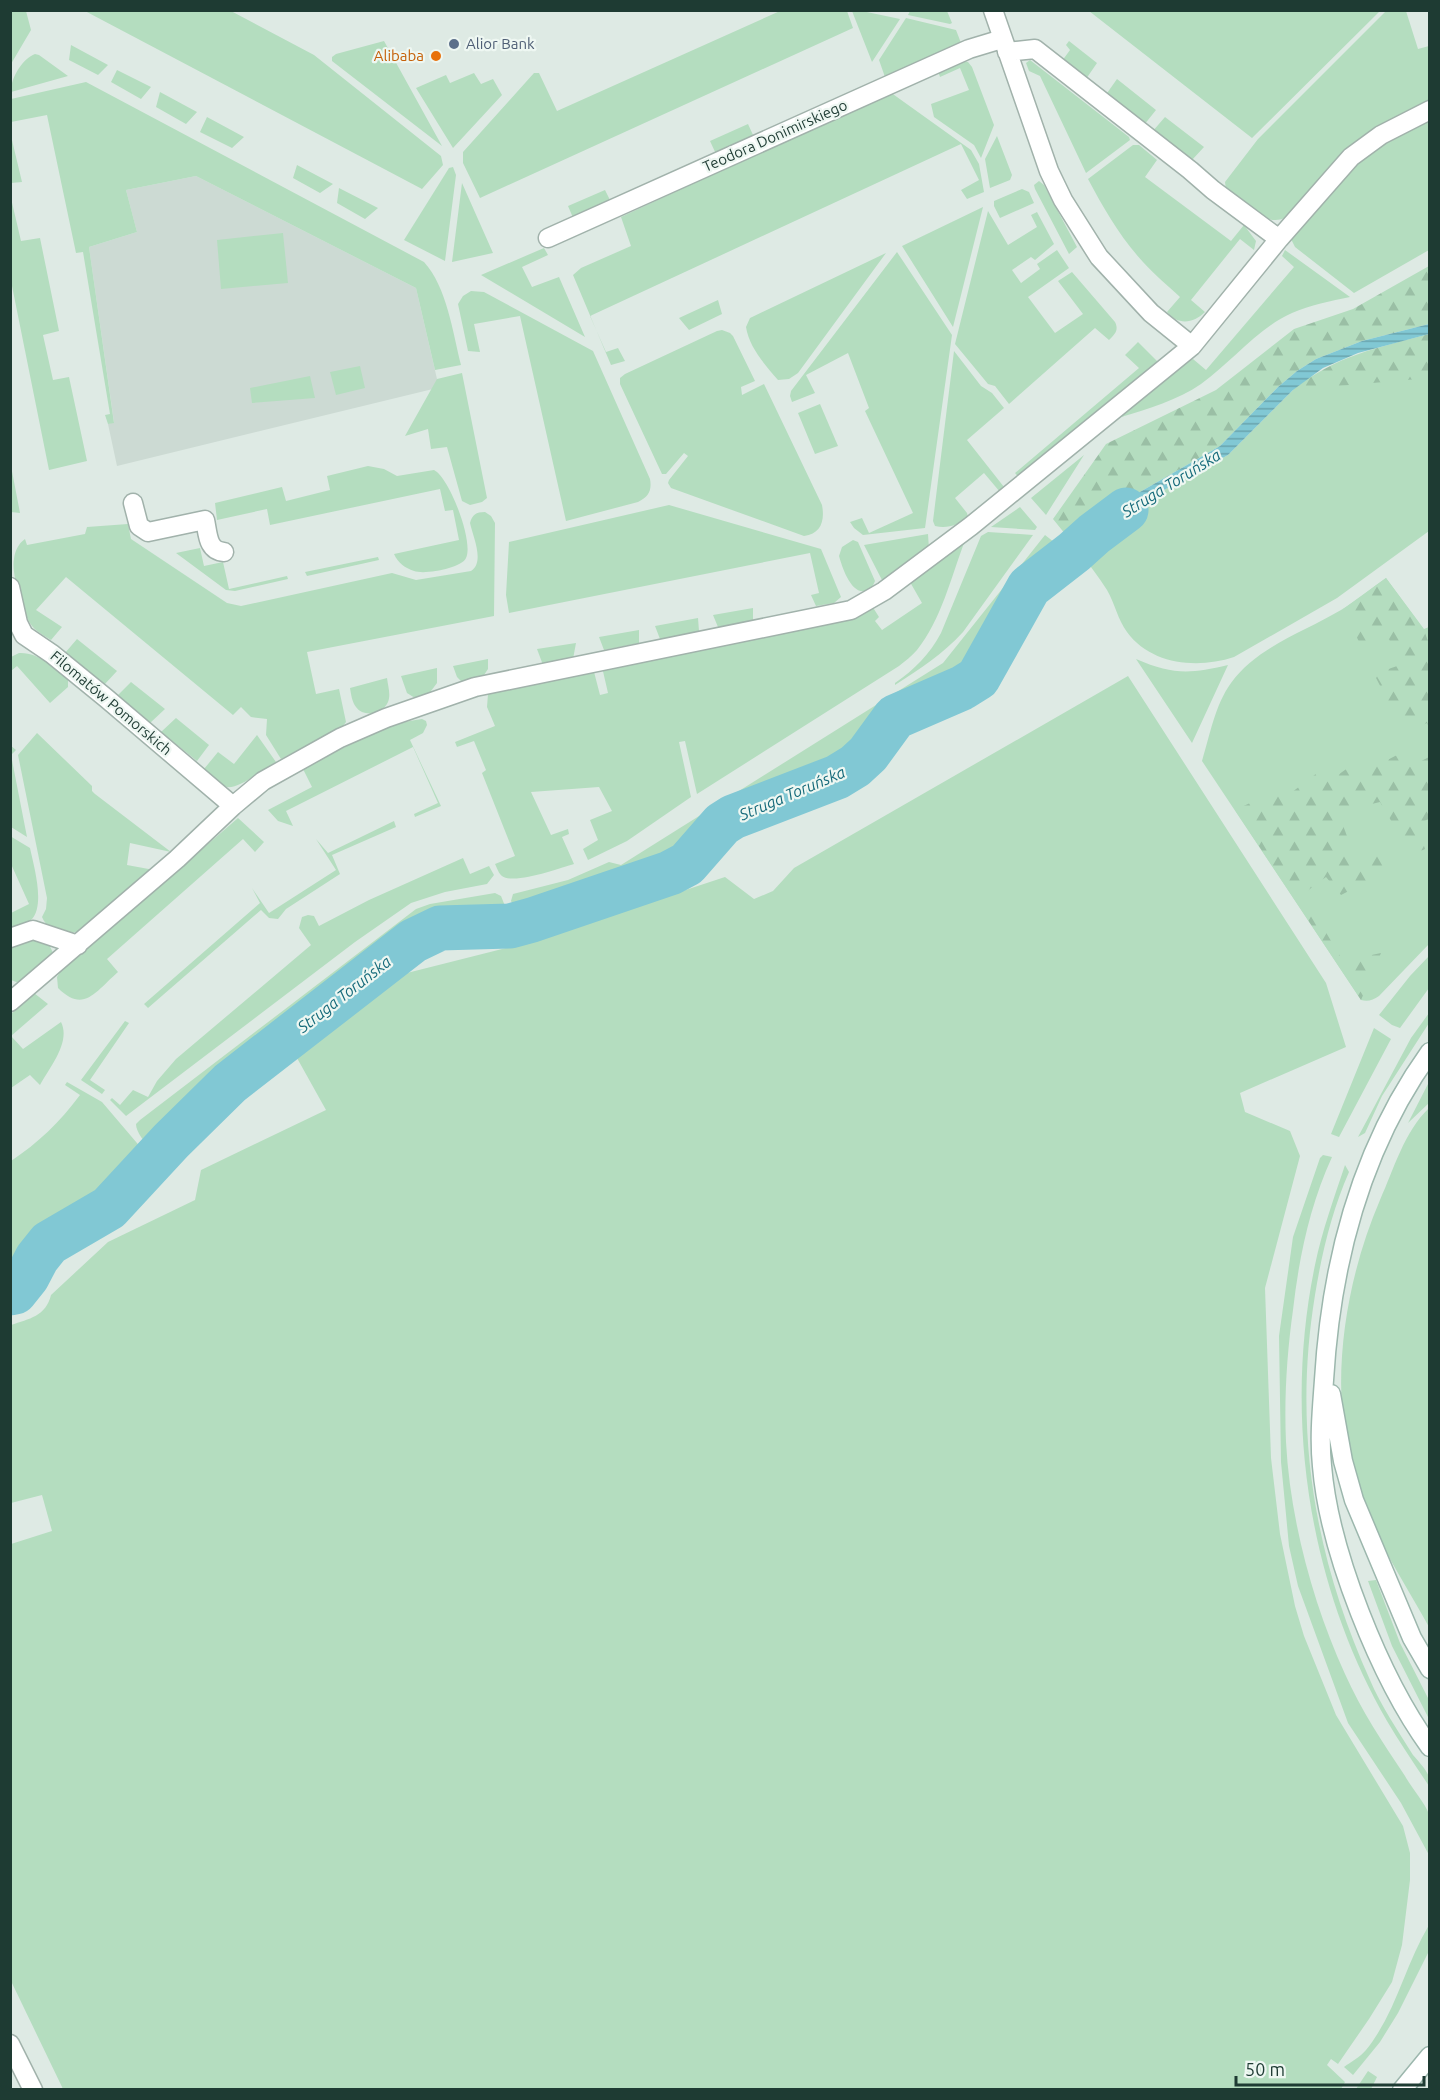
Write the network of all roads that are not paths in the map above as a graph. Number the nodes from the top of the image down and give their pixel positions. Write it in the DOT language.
graph roads {
  1 [pos="993,10"];
  2 [pos="1005,45"];
  3 [pos="1430,110"];
  4 [pos="548,238"];
  5 [pos="1279,239"];
  6 [pos="1191,346"];
  7 [pos="133,503"];
  8 [pos="224,552"];
  9 [pos="10,587"];
  10 [pos="233,806"];
  11 [pos="10,938"];
  12 [pos="78,945"];
  13 [pos="10,1002"];
  14 [pos="1430,1052"];
  15 [pos="1325,1356"];
  16 [pos="1430,1669"];
  17 [pos="1430,1747"];
  18 [pos="10,2044"];
  19 [pos="1430,2056"];
  20 [pos="33,2090"];
  21 [pos="1402,2090"];
  1 -- 2 [label="street"];
  2 -- 4 [label="street, Teodora Donimirskiego"];
  2 -- 5 [label="street, Teodora Donimirskiego"];
  2 -- 6 [label="street"];
  3 -- 5 [label="street"];
  5 -- 6 [label="street"];
  6 -- 10 [label="street"];
  7 -- 8 [label="street"];
  9 -- 10 [label="street, Filomatów Pomorskich"];
  10 -- 12 [label="street"];
  11 -- 12 [label="street"];
  12 -- 13 [label="street"];
  14 -- 15 [label="street"];
  15 -- 16 [label="street"];
  15 -- 17 [label="street"];
  18 -- 20 [label="street"];
  19 -- 21 [label="street"];
}
